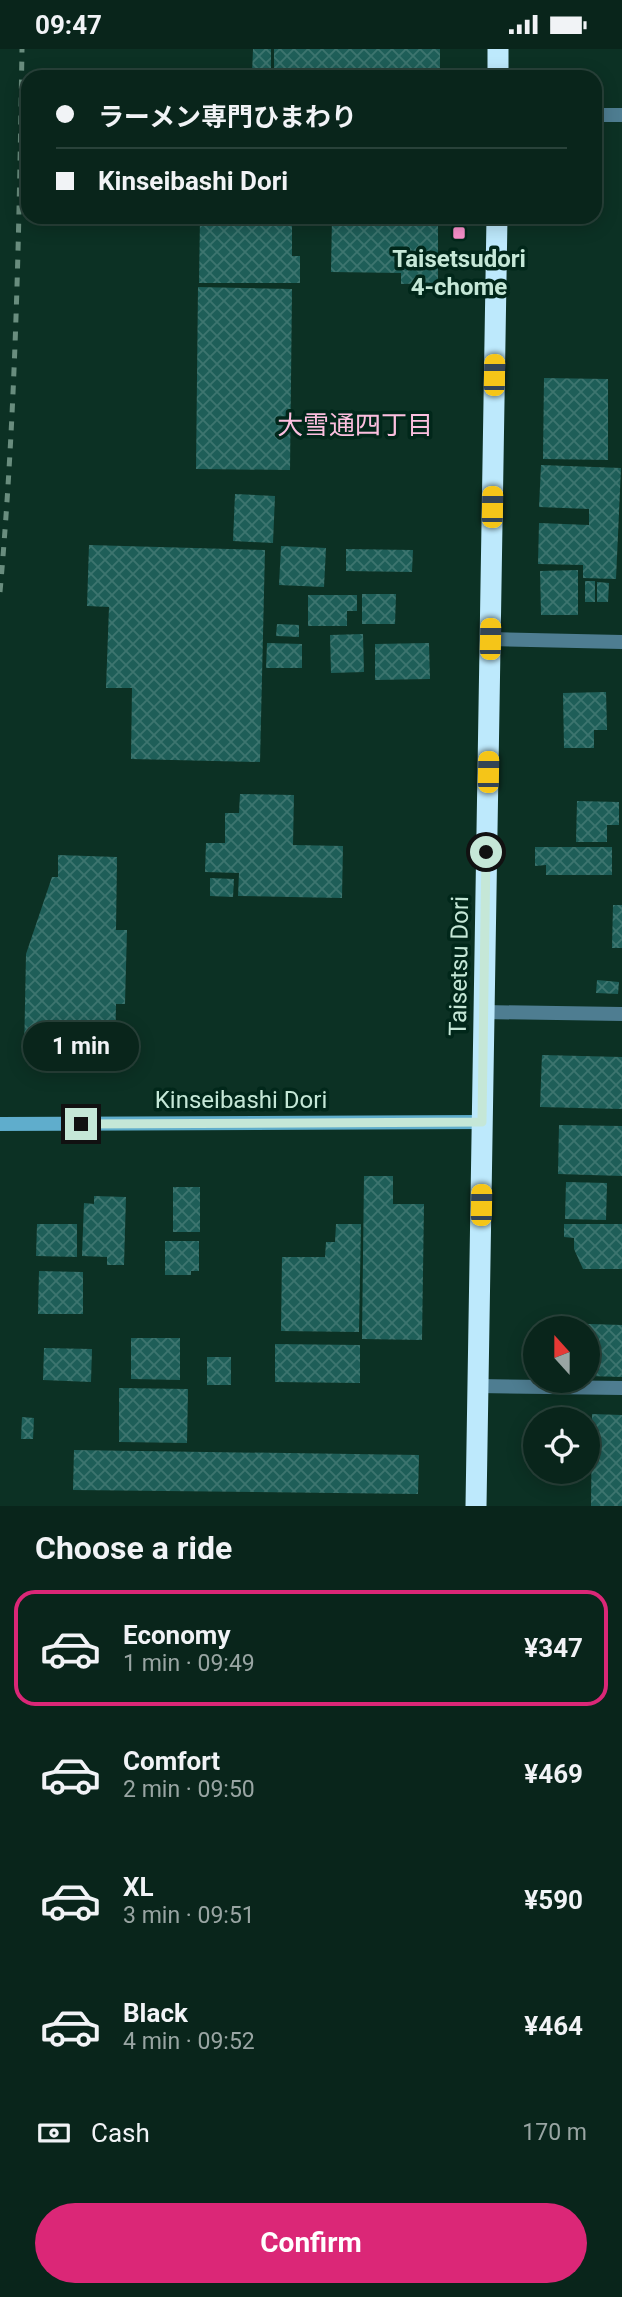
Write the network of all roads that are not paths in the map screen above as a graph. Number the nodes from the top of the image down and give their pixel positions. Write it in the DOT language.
graph roads {
  1 [pos="498,49"];
  2 [pos="498,70"];
  3 [pos="602,115"];
  4 [pos="622,115"];
  5 [pos="497,224"];
  6 [pos="490,639"];
  7 [pos="622,642"];
  8 [pos="484,1012"];
  9 [pos="622,1014"];
  10 [pos="482,1122"];
  11 [pos="0,1124"];
  12 [pos="478,1386"];
  13 [pos="622,1388"];
  14 [pos="476,1506"];
  1 -- 2 [label="highway"];
  3 -- 4 [label="street"];
  5 -- 6 [label="highway, Taisetsu Dori"];
  6 -- 7 [label="street"];
  6 -- 8 [label="highway, Taisetsu Dori"];
  8 -- 9 [label="street"];
  8 -- 10 [label="highway, Taisetsu Dori"];
  10 -- 11 [label="street, Kinseibashi Dori"];
  10 -- 12 [label="highway, Taisetsu Dori"];
  12 -- 13 [label="street"];
  12 -- 14 [label="highway, Taisetsu Dori"];
}
